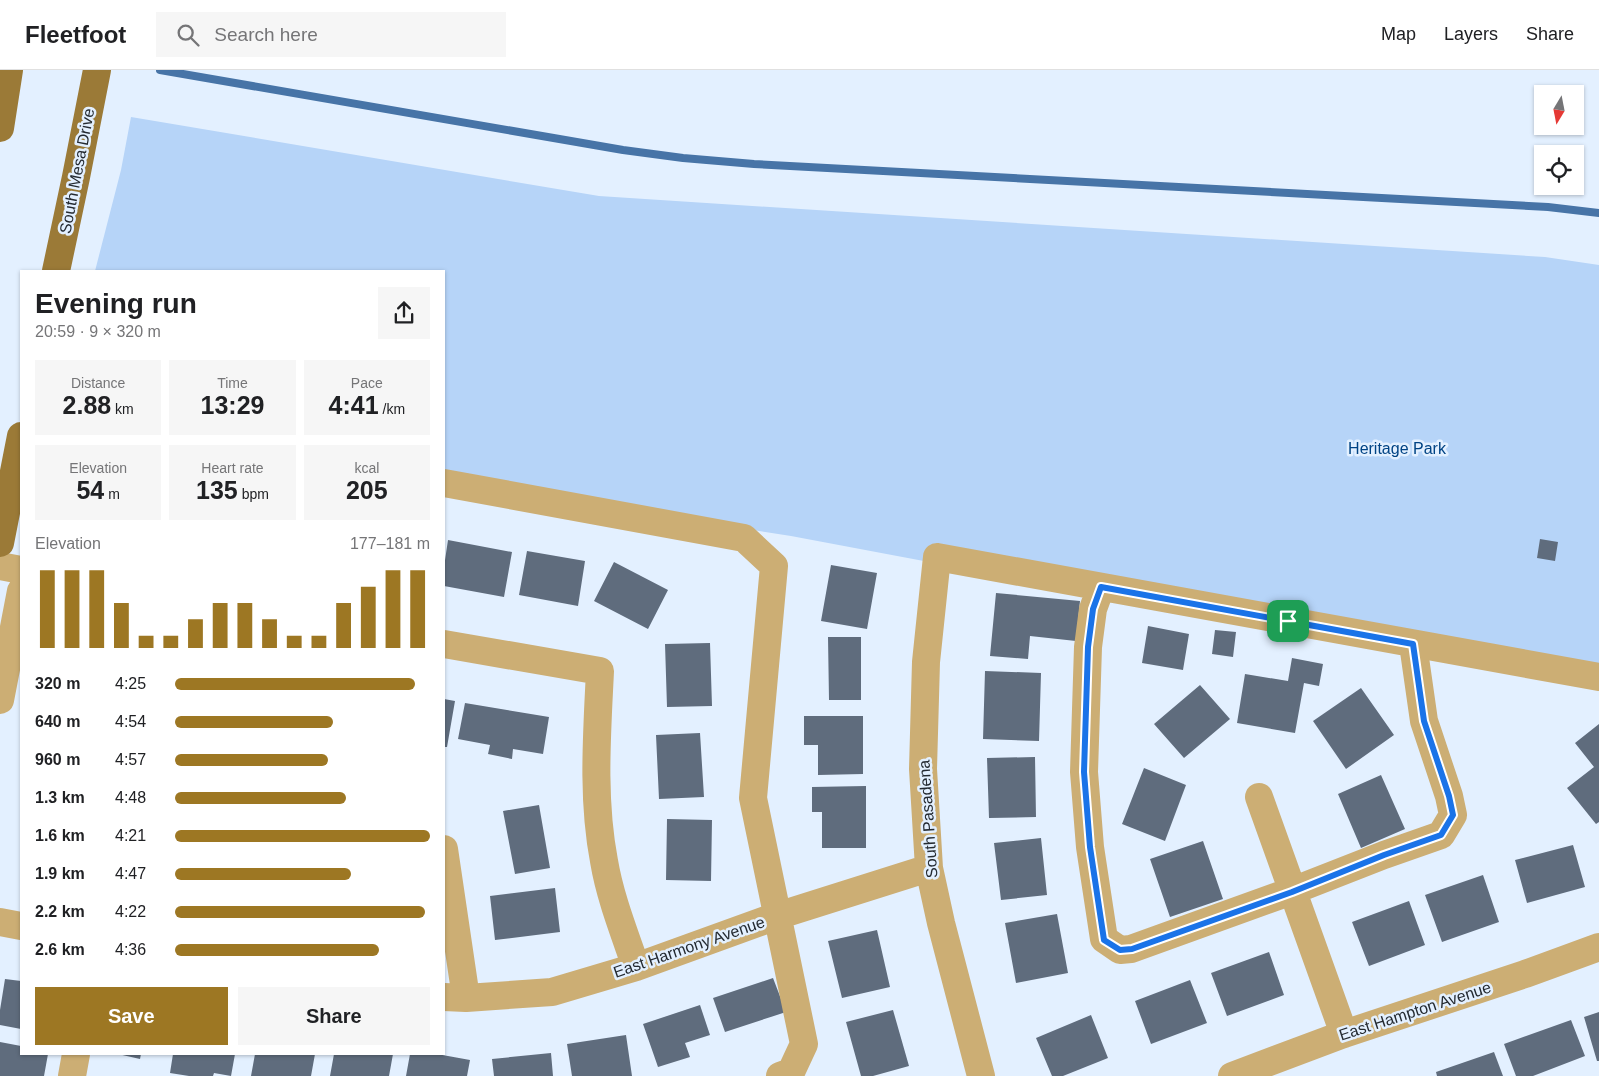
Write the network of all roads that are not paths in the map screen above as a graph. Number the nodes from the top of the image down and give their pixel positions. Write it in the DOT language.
graph roads {
  1 [pos="9,70"];
  2 [pos="97,70"];
  3 [pos="0,128"];
  4 [pos="56,270"];
  5 [pos="20,441"];
  6 [pos="445,483"];
  7 [pos="0,543"];
  8 [pos="0,566"];
  9 [pos="20,570"];
  10 [pos="1101,587"];
  11 [pos="20,597"];
  12 [pos="445,644"];
  13 [pos="1413,644"];
  14 [pos="1599,677"];
  15 [pos="0,700"];
  16 [pos="1258,796"];
  17 [pos="445,862"];
  18 [pos="929,868"];
  19 [pos="1292,892"];
  20 [pos="778,916"];
  21 [pos="0,922"];
  22 [pos="20,926"];
  23 [pos="1599,947"];
  24 [pos="636,967"];
  25 [pos="455,997"];
  26 [pos="1344,1034"];
  27 [pos="76,1055"];
  28 [pos="72,1076"];
  29 [pos="780,1076"];
  30 [pos="981,1076"];
  31 [pos="1232,1076"];
  1 -- 3 [label="main road"];
  2 -- 4 [label="main road, South Mesa Drive"];
  5 -- 7 [label="main road"];
  6 -- 20 [label="street"];
  8 -- 9 [label="street"];
  10 -- 13 [label="street"];
  10 -- 18 [label="street, South Pasadena"];
  10 -- 19 [label="street"];
  11 -- 15 [label="street"];
  12 -- 24 [label="street"];
  13 -- 14 [label="street"];
  13 -- 19 [label="street"];
  16 -- 19 [label="street"];
  17 -- 25 [label="street"];
  18 -- 20 [label="street, East Harmony Avenue"];
  18 -- 30 [label="street, South Pasadena"];
  19 -- 26 [label="street"];
  20 -- 24 [label="street, East Harmony Avenue"];
  20 -- 29 [label="street"];
  21 -- 22 [label="street"];
  23 -- 26 [label="street, East Hampton Avenue"];
  24 -- 25 [label="street, East Harmony Avenue"];
  26 -- 31 [label="street, East Hampton Avenue"];
  27 -- 28 [label="street"];
}
